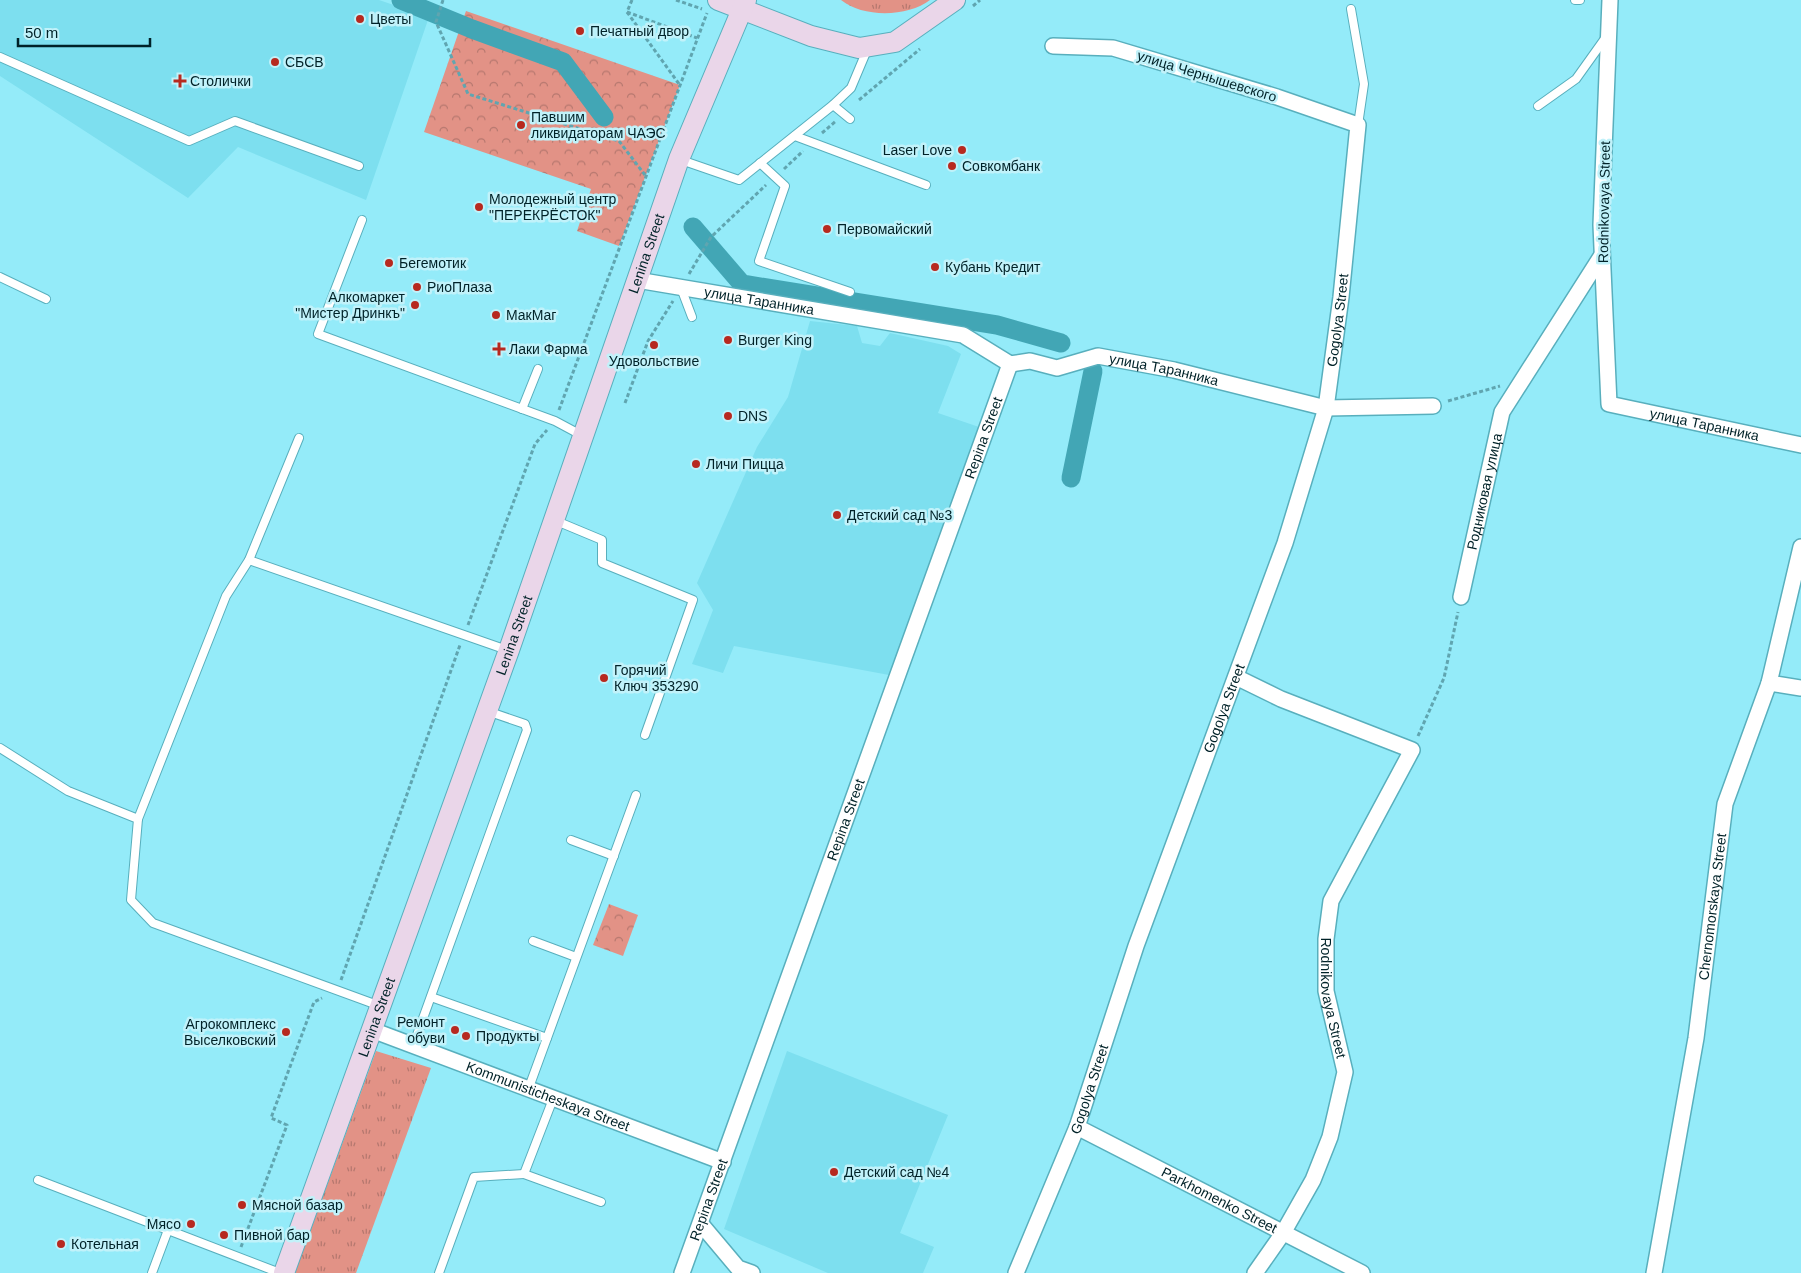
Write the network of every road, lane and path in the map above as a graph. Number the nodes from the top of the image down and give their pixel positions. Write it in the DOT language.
graph roads {
  1 [pos="632,0"];
  2 [pos="676,0"];
  3 [pos="955,0"];
  4 [pos="1575,0"];
  5 [pos="1580,0"];
  6 [pos="1610,0"];
  7 [pos="443,2"];
  8 [pos="744,5"];
  9 [pos="713,6"];
  10 [pos="1351,9"];
  11 [pos="627,12"];
  12 [pos="1609,33"];
  13 [pos="697,38"];
  14 [pos="1053,46"];
  15 [pos="868,47"];
  16 [pos="0,57"];
  17 [pos="680,84"];
  18 [pos="833,105"];
  19 [pos="1538,106"];
  20 [pos="850,119"];
  21 [pos="1358,125"];
  22 [pos="794,136"];
  23 [pos="679,159"];
  24 [pos="760,163"];
  25 [pos="359,166"];
  26 [pos="645,175"];
  27 [pos="926,185"];
  28 [pos="362,220"];
  29 [pos="711,237"];
  30 [pos="702,249"];
  31 [pos="1602,255"];
  32 [pos="0,277"];
  33 [pos="636,280"];
  34 [pos="681,288"];
  35 [pos="850,292"];
  36 [pos="46,299"];
  37 [pos="692,317"];
  38 [pos="648,341"];
  39 [pos="1010,364"];
  40 [pos="538,370"];
  41 [pos="1523,379"];
  42 [pos="625,403"];
  43 [pos="1608,404"];
  44 [pos="1433,406"];
  45 [pos="1326,408"];
  46 [pos="522,409"];
  47 [pos="582,436"];
  48 [pos="299,438"];
  49 [pos="1801,445"];
  50 [pos="554,520"];
  51 [pos="1801,547"];
  52 [pos="250,560"];
  53 [pos="1461,597"];
  54 [pos="509,650"];
  55 [pos="1236,677"];
  56 [pos="1769,683"];
  57 [pos="1801,688"];
  58 [pos="487,711"];
  59 [pos="645,735"];
  60 [pos="0,748"];
  61 [pos="1412,750"];
  62 [pos="636,795"];
  63 [pos="138,820"];
  64 [pos="570,840"];
  65 [pos="614,856"];
  66 [pos="533,942"];
  67 [pos="576,957"];
  68 [pos="431,997"];
  69 [pos="380,1006"];
  70 [pos="372,1030"];
  71 [pos="546,1038"];
  72 [pos="413,1046"];
  73 [pos="528,1090"];
  74 [pos="553,1100"];
  75 [pos="1077,1127"];
  76 [pos="723,1162"];
  77 [pos="524,1174"];
  78 [pos="38,1180"];
  79 [pos="601,1202"];
  80 [pos="701,1224"];
  81 [pos="168,1230"];
  82 [pos="1283,1233"];
  83 [pos="152,1273"];
  84 [pos="282,1273"];
  85 [pos="439,1273"];
  86 [pos="682,1273"];
  87 [pos="752,1273"];
  88 [pos="1016,1273"];
  89 [pos="1255,1273"];
  90 [pos="1362,1273"];
  91 [pos="1654,1273"];
  1 -- 11 [label="path"];
  2 -- 9 [label="path"];
  3 -- 15 [label="street"];
  4 -- 5 [label="lane"];
  6 -- 12 [label="street, Rodnikovaya Street"];
  7 -- 26 [label="path"];
  8 -- 9 [label="street"];
  8 -- 15 [label="street"];
  8 -- 23 [label="street, Lenina Street"];
  10 -- 21 [label="lane"];
  11 -- 13 [label="path"];
  11 -- 17 [label="path"];
  12 -- 19 [label="lane"];
  12 -- 31 [label="street, Rodnikovaya Street"];
  14 -- 21 [label="street, улица Чернышевского"];
  15 -- 18 [label="lane"];
  16 -- 25 [label="lane"];
  18 -- 20 [label="lane"];
  18 -- 22 [label="lane"];
  21 -- 45 [label="street, Gogolya Street"];
  22 -- 24 [label="lane"];
  22 -- 27 [label="lane"];
  23 -- 24 [label="lane"];
  23 -- 33 [label="street, Lenina Street"];
  24 -- 35 [label="lane"];
  28 -- 46 [label="lane"];
  29 -- 30 [label="path"];
  31 -- 41 [label="street, Родниковая улица"];
  31 -- 43 [label="street, Rodnikovaya Street"];
  32 -- 36 [label="lane"];
  33 -- 34 [label="street, улица Таранника"];
  33 -- 47 [label="street, Lenina Street"];
  34 -- 37 [label="lane"];
  34 -- 39 [label="street, улица Таранника"];
  38 -- 42 [label="path"];
  39 -- 45 [label="street, улица Таранника"];
  39 -- 76 [label="street, Repina Street"];
  40 -- 46 [label="lane"];
  41 -- 44 [label="path"];
  41 -- 53 [label="street, Родниковая улица"];
  43 -- 49 [label="street, улица Таранника"];
  44 -- 45 [label="street, улица Таранника"];
  45 -- 55 [label="street, Gogolya Street"];
  46 -- 47 [label="lane"];
  47 -- 50 [label="street, Lenina Street"];
  48 -- 52 [label="lane"];
  50 -- 54 [label="street, Lenina Street"];
  50 -- 59 [label="lane"];
  51 -- 56 [label="street, Chernomorskaya Street"];
  52 -- 54 [label="lane"];
  52 -- 63 [label="lane"];
  53 -- 61 [label="path"];
  54 -- 58 [label="street, Lenina Street"];
  55 -- 61 [label="street"];
  55 -- 75 [label="street, Gogolya Street"];
  56 -- 57 [label="street"];
  56 -- 91 [label="street, Chernomorskaya Street"];
  58 -- 68 [label="lane"];
  58 -- 69 [label="street, Lenina Street"];
  60 -- 63 [label="lane"];
  61 -- 82 [label="street, Rodnikovaya Street"];
  62 -- 65 [label="lane"];
  63 -- 69 [label="lane"];
  64 -- 65 [label="lane"];
  65 -- 67 [label="lane"];
  66 -- 67 [label="lane"];
  67 -- 71 [label="lane"];
  68 -- 71 [label="lane"];
  68 -- 72 [label="lane"];
  69 -- 70 [label="street, Lenina Street"];
  70 -- 72 [label="street, Kommunisticheskaya Street"];
  70 -- 84 [label="street, Lenina Street"];
  71 -- 73 [label="lane"];
  72 -- 73 [label="street, Kommunisticheskaya Street"];
  73 -- 74 [label="street, Kommunisticheskaya Street"];
  74 -- 76 [label="street, Kommunisticheskaya Street"];
  74 -- 77 [label="lane"];
  75 -- 82 [label="street, Parkhomenko Street"];
  75 -- 88 [label="street, Gogolya Street"];
  76 -- 80 [label="street, Repina Street"];
  77 -- 79 [label="lane"];
  77 -- 85 [label="lane"];
  78 -- 81 [label="lane"];
  80 -- 86 [label="street, Repina Street"];
  80 -- 87 [label="street"];
  81 -- 83 [label="lane"];
  81 -- 84 [label="lane"];
  82 -- 89 [label="street, Rodnikovaya Street"];
  82 -- 90 [label="street, Parkhomenko Street"];
}
